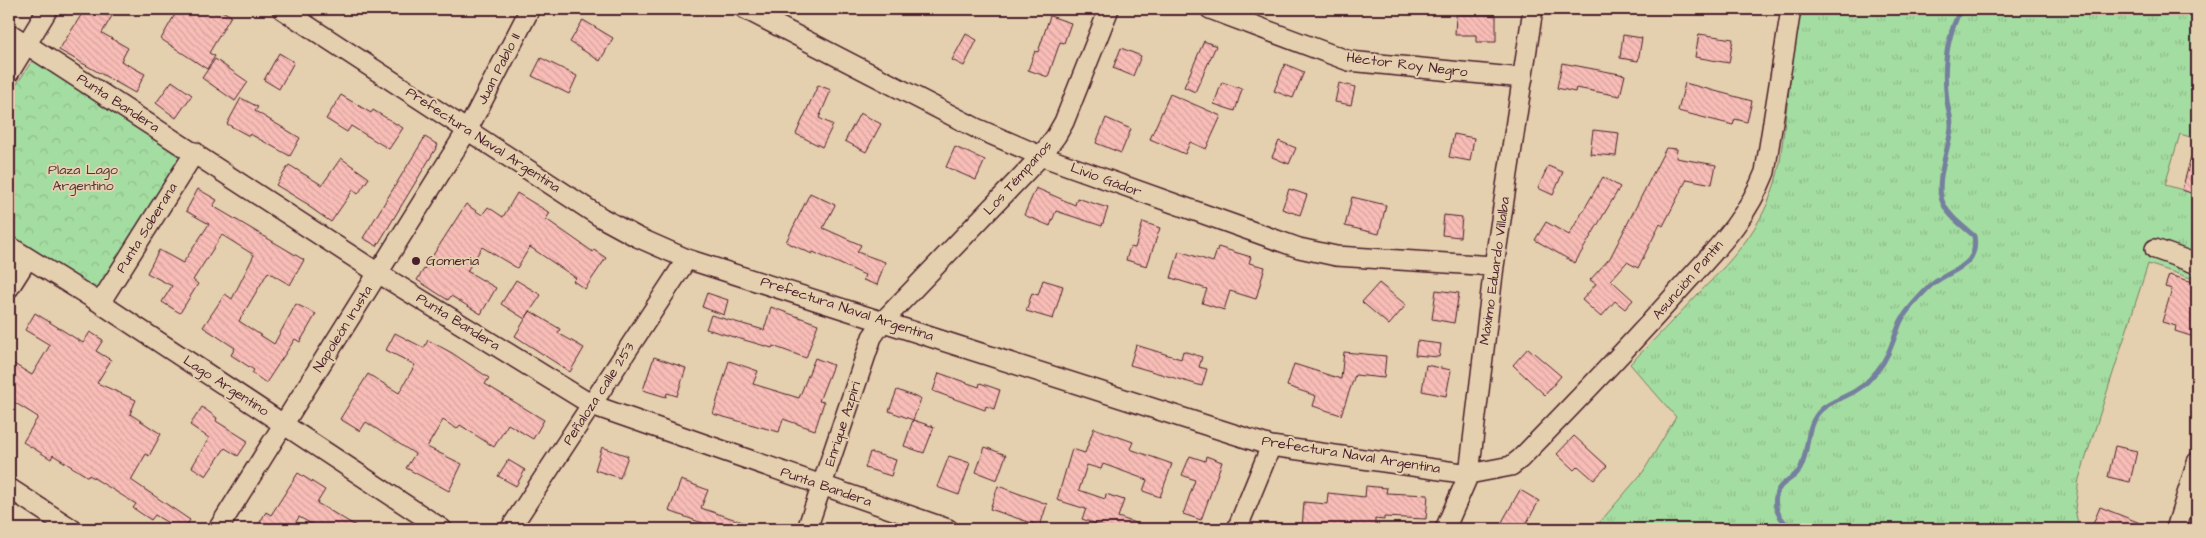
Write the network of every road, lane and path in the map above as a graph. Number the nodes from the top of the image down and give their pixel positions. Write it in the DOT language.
graph roads {
  1 [pos="48,9"];
  2 [pos="282,9"];
  3 [pos="530,9"];
  4 [pos="744,9"];
  5 [pos="1109,9"];
  6 [pos="1210,9"];
  7 [pos="1532,9"];
  8 [pos="1790,9"];
  9 [pos="9,33"];
  10 [pos="27,44"];
  11 [pos="9,73"];
  12 [pos="1523,78"];
  13 [pos="468,130"];
  14 [pos="194,152"];
  15 [pos="1041,156"];
  16 [pos="9,246"];
  17 [pos="2155,249"];
  18 [pos="28,258"];
  19 [pos="687,259"];
  20 [pos="2197,264"];
  21 [pos="1494,266"];
  22 [pos="378,273"];
  23 [pos="9,288"];
  24 [pos="100,303"];
  25 [pos="884,320"];
  26 [pos="592,405"];
  27 [pos="284,424"];
  28 [pos="1271,446"];
  29 [pos="2197,462"];
  30 [pos="1469,474"];
  31 [pos="823,486"];
  32 [pos="9,488"];
  33 [pos="72,529"];
  34 [pos="218,529"];
  35 [pos="442,529"];
  36 [pos="510,529"];
  37 [pos="807,529"];
  38 [pos="948,529"];
  39 [pos="1237,529"];
  40 [pos="1445,529"];
  41 [pos="2176,529"];
  1 -- 10 [label="street"];
  2 -- 13 [label="street, Prefectura Naval Argentina"];
  3 -- 13 [label="street, Juan Pablo II"];
  4 -- 15 [label="street, Livio Gádor"];
  5 -- 15 [label="street, Los Témpanos"];
  6 -- 12 [label="street, Héctor Roy Negro"];
  7 -- 12 [label="street, Máximo Eduardo Villalba"];
  8 -- 30 [label="street, Asunción Pantin"];
  9 -- 10 [label="street, Punta Bandera"];
  10 -- 11 [label="street"];
  10 -- 14 [label="street, Punta Bandera"];
  12 -- 21 [label="street, Máximo Eduardo Villalba"];
  13 -- 19 [label="street, Prefectura Naval Argentina"];
  13 -- 22 [label="street, Napoleón Irusta"];
  14 -- 22 [label="street, Punta Bandera"];
  14 -- 24 [label="street, Punta Soberana"];
  15 -- 21 [label="street, Livio Gádor"];
  15 -- 25 [label="street, Los Témpanos"];
  16 -- 18 [label="street, Lago Argentino"];
  17 -- 20 [label="street"];
  18 -- 23 [label="street"];
  18 -- 24 [label="street, Lago Argentino"];
  19 -- 25 [label="street, Prefectura Naval Argentina"];
  19 -- 26 [label="street, Peñaloza calle 253"];
  21 -- 30 [label="street, Máximo Eduardo Villalba"];
  22 -- 26 [label="street, Punta Bandera"];
  22 -- 27 [label="street, Napoleón Irusta"];
  24 -- 27 [label="street, Lago Argentino"];
  25 -- 28 [label="street, Prefectura Naval Argentina"];
  25 -- 31 [label="street, Enrique Azpiri"];
  26 -- 31 [label="street, Punta Bandera"];
  26 -- 36 [label="street, Peñaloza calle 253"];
  27 -- 34 [label="street, Napoleón Irusta"];
  27 -- 35 [label="street, Lago Argentino"];
  28 -- 30 [label="street, Prefectura Naval Argentina"];
  28 -- 39 [label="street"];
  29 -- 41 [label="street"];
  30 -- 40 [label="street, Máximo Eduardo Villalba"];
  31 -- 37 [label="street, Enrique Azpiri"];
  31 -- 38 [label="street, Punta Bandera"];
  32 -- 33 [label="street"];
}
